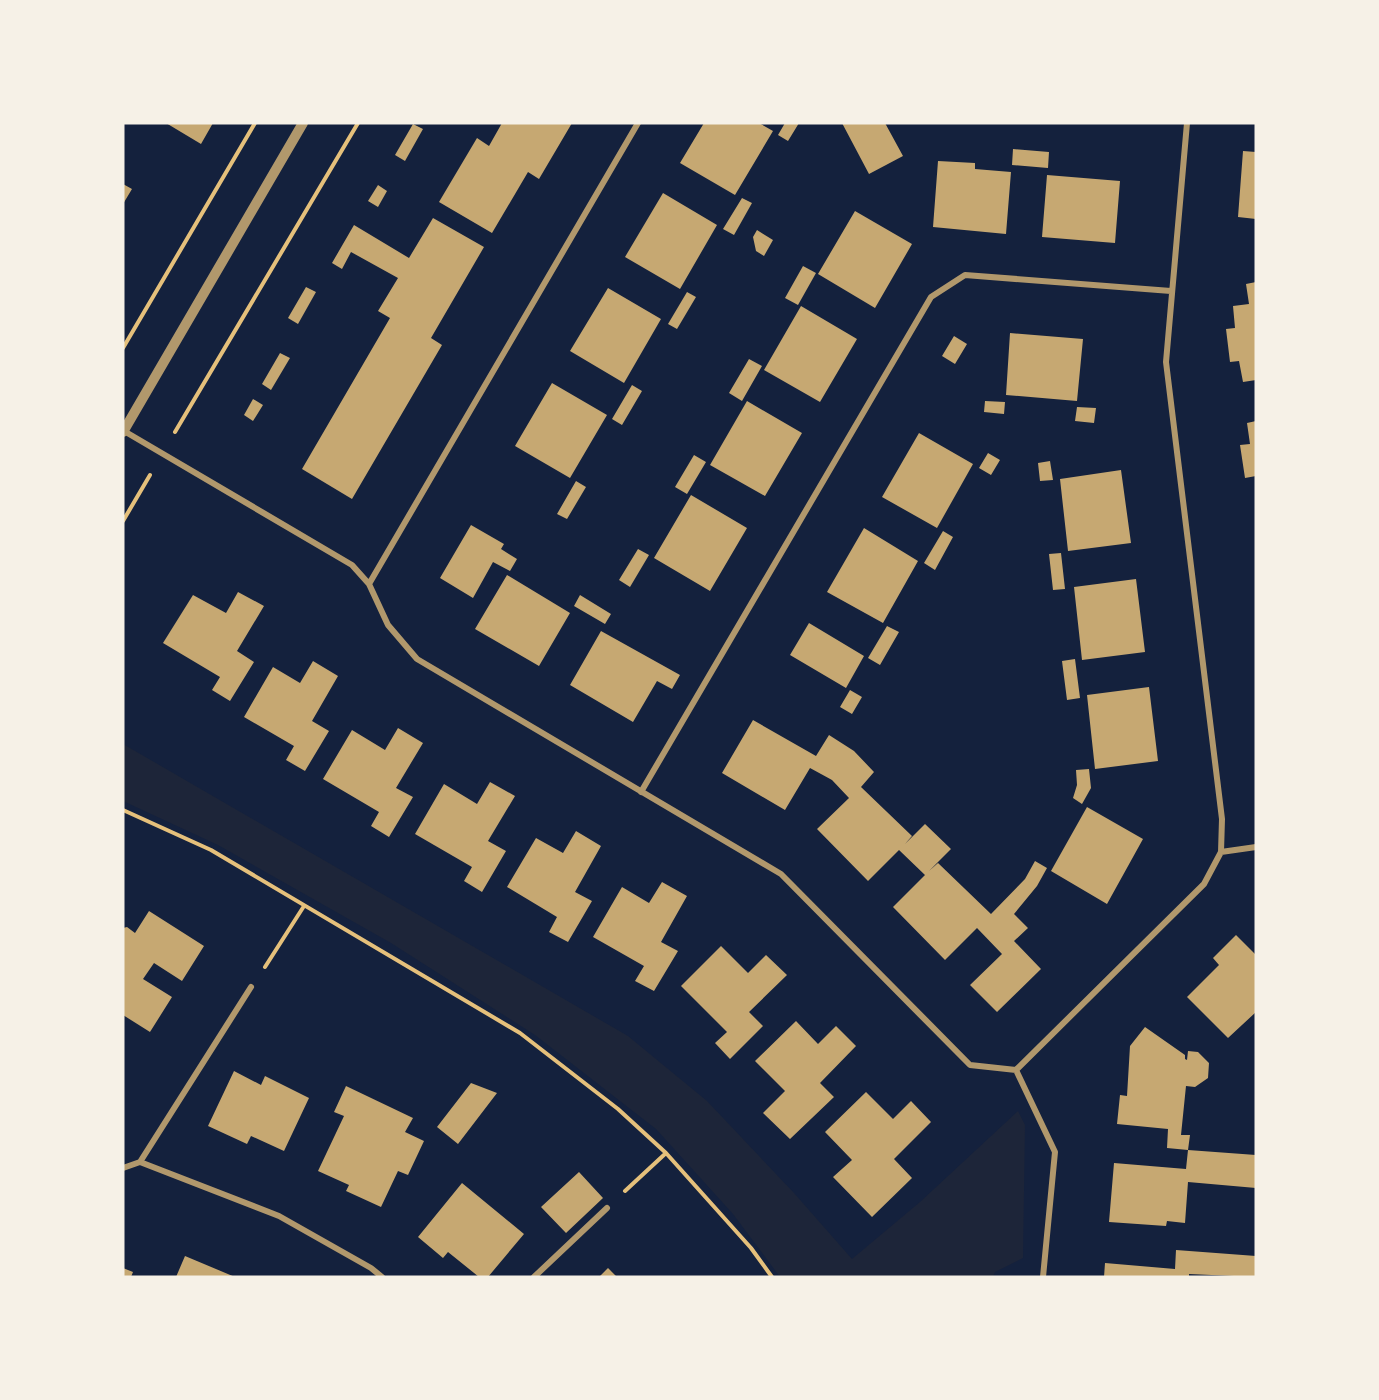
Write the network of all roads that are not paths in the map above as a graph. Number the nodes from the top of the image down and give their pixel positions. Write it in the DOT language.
graph roads {
  1 [pos="303,123"];
  2 [pos="638,123"];
  3 [pos="1187,123"];
  4 [pos="1171,291"];
  5 [pos="123,432"];
  6 [pos="369,584"];
  7 [pos="641,792"];
  8 [pos="1256,847"];
  9 [pos="1221,852"];
  10 [pos="251,987"];
  11 [pos="1016,1071"];
  12 [pos="140,1162"];
  13 [pos="123,1168"];
  14 [pos="607,1208"];
  15 [pos="382,1277"];
  16 [pos="534,1277"];
  17 [pos="1043,1277"];
  1 -- 5 [label="street"];
  2 -- 6 [label="street"];
  3 -- 4 [label="street"];
  4 -- 7 [label="street"];
  4 -- 9 [label="street"];
  5 -- 6 [label="street"];
  6 -- 7 [label="street"];
  7 -- 11 [label="street"];
  8 -- 9 [label="street"];
  9 -- 11 [label="street"];
  10 -- 12 [label="street"];
  11 -- 17 [label="street"];
  12 -- 13 [label="street"];
  12 -- 15 [label="street"];
  14 -- 16 [label="street"];
}
